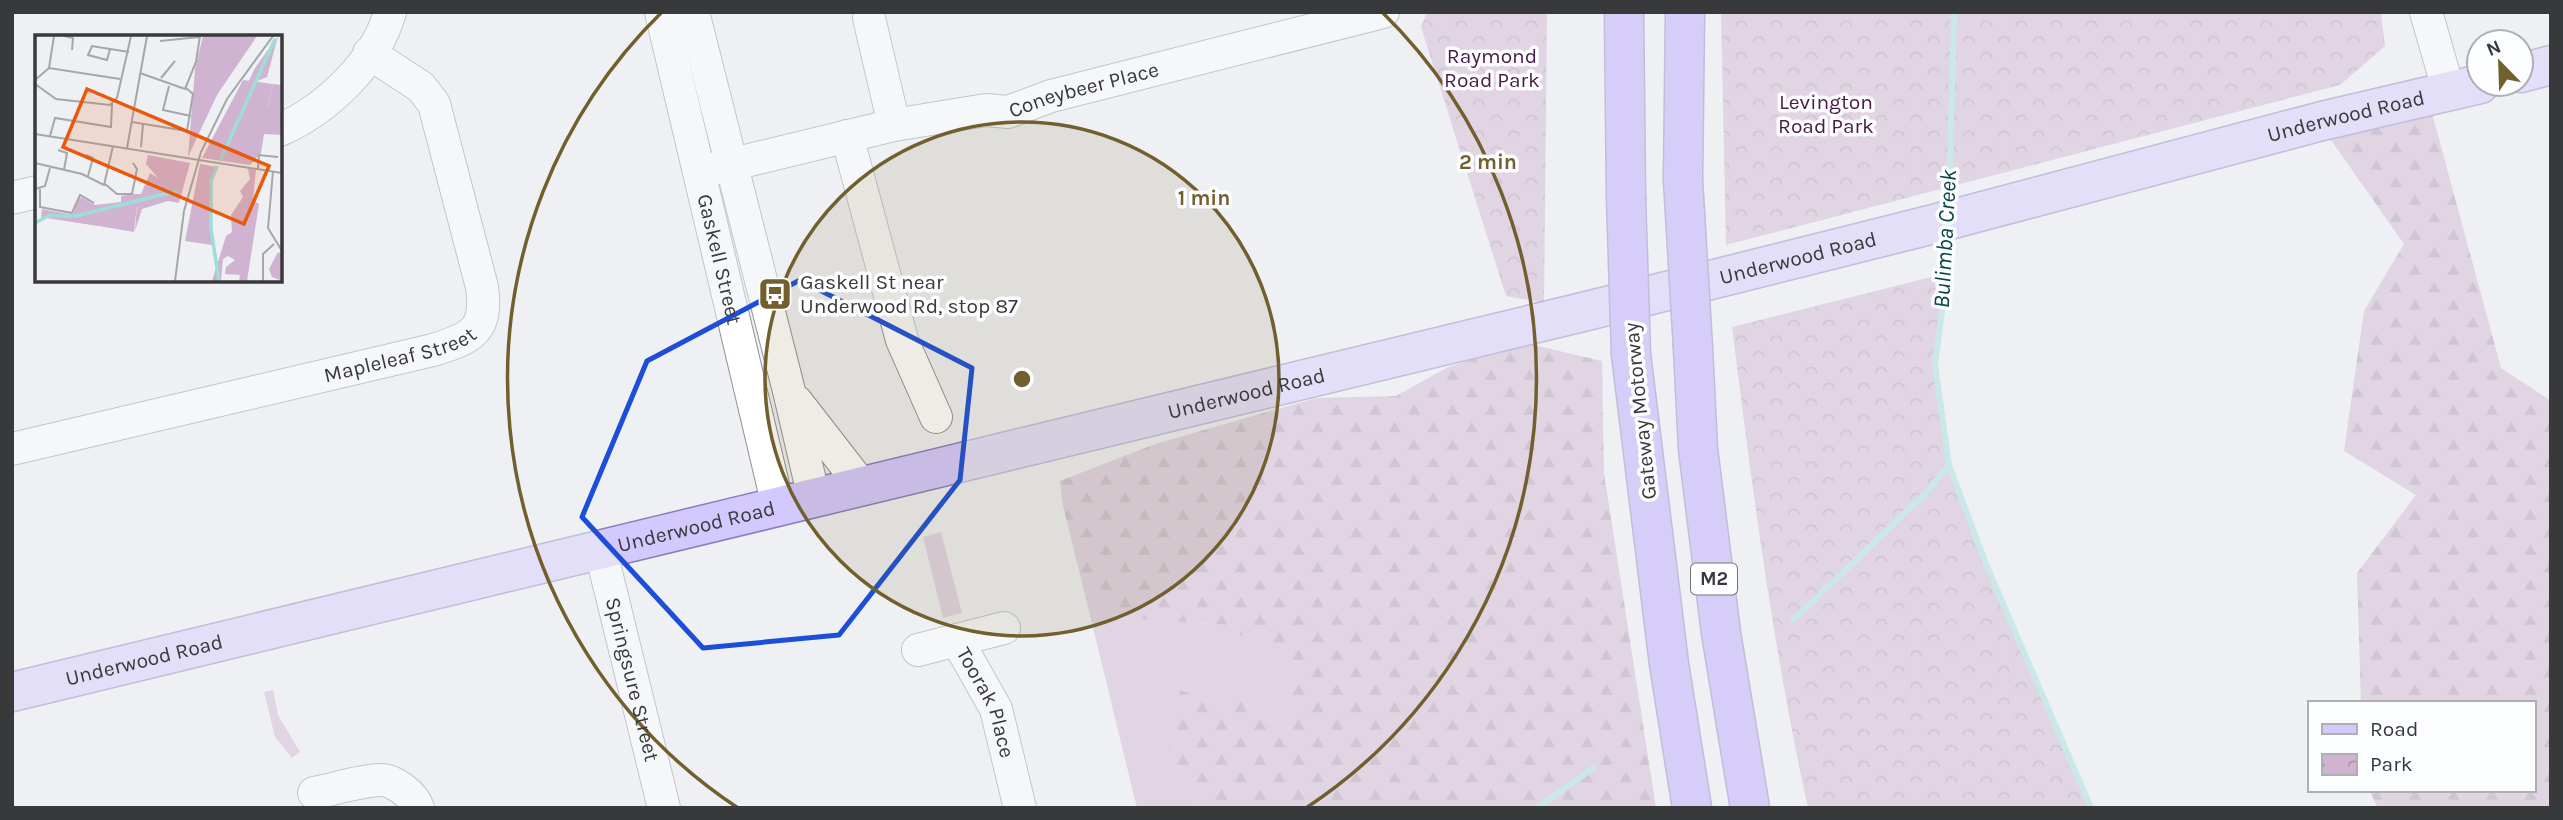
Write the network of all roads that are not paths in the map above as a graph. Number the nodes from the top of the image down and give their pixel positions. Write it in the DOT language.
graph roads {
  1 [pos="390,12"];
  2 [pos="661,12"];
  3 [pos="693,12"];
  4 [pos="1383,12"];
  5 [pos="1625,12"];
  6 [pos="1685,12"];
  7 [pos="2426,12"];
  8 [pos="869,18"];
  9 [pos="369,53"];
  10 [pos="2464,88"];
  11 [pos="894,125"];
  12 [pos="282,129"];
  13 [pos="847,136"];
  14 [pos="715,168"];
  15 [pos="35,192"];
  16 [pos="12,198"];
  17 [pos="790,395"];
  18 [pos="936,417"];
  19 [pos="12,449"];
  20 [pos="862,486"];
  21 [pos="796,502"];
  22 [pos="601,552"];
  23 [pos="1004,628"];
  24 [pos="957,640"];
  25 [pos="918,650"];
  26 [pos="12,692"];
  27 [pos="306,792"];
  28 [pos="418,808"];
  29 [pos="664,808"];
  30 [pos="1020,808"];
  31 [pos="1692,808"];
  32 [pos="1750,808"];
  1 -- 9 [label="street"];
  2 -- 14 [label="street, Gaskell Street"];
  3 -- 14 [label="street, Gaskell Street"];
  4 -- 11 [label="street, Coneybeer Place"];
  5 -- 31 [label="highway, Gateway Motorway / M2, bridge"];
  6 -- 32 [label="highway, M2, bridge"];
  7 -- 10 [label="street"];
  8 -- 11 [label="street"];
  9 -- 12 [label="street"];
  9 -- 19 [label="street, Mapleleaf Street"];
  10 -- 20 [label="main road, Underwood Road"];
  11 -- 13 [label="street, Coneybeer Place"];
  13 -- 14 [label="street, Coneybeer Place"];
  13 -- 18 [label="street"];
  14 -- 17 [label="street, Gaskell Street"];
  14 -- 21 [label="street, Gaskell Street"];
  15 -- 16 [label="street"];
  17 -- 20 [label="street, Gaskell Street"];
  17 -- 21 [label="street, Gaskell Street"];
  20 -- 21 [label="main road, Underwood Road"];
  21 -- 22 [label="main road, Underwood Road"];
  22 -- 26 [label="main road, Underwood Road"];
  22 -- 29 [label="street, Springsure Street"];
  23 -- 24 [label="street"];
  24 -- 25 [label="street, Toorak Place"];
  24 -- 30 [label="street, Toorak Place"];
  27 -- 28 [label="street"];
}
